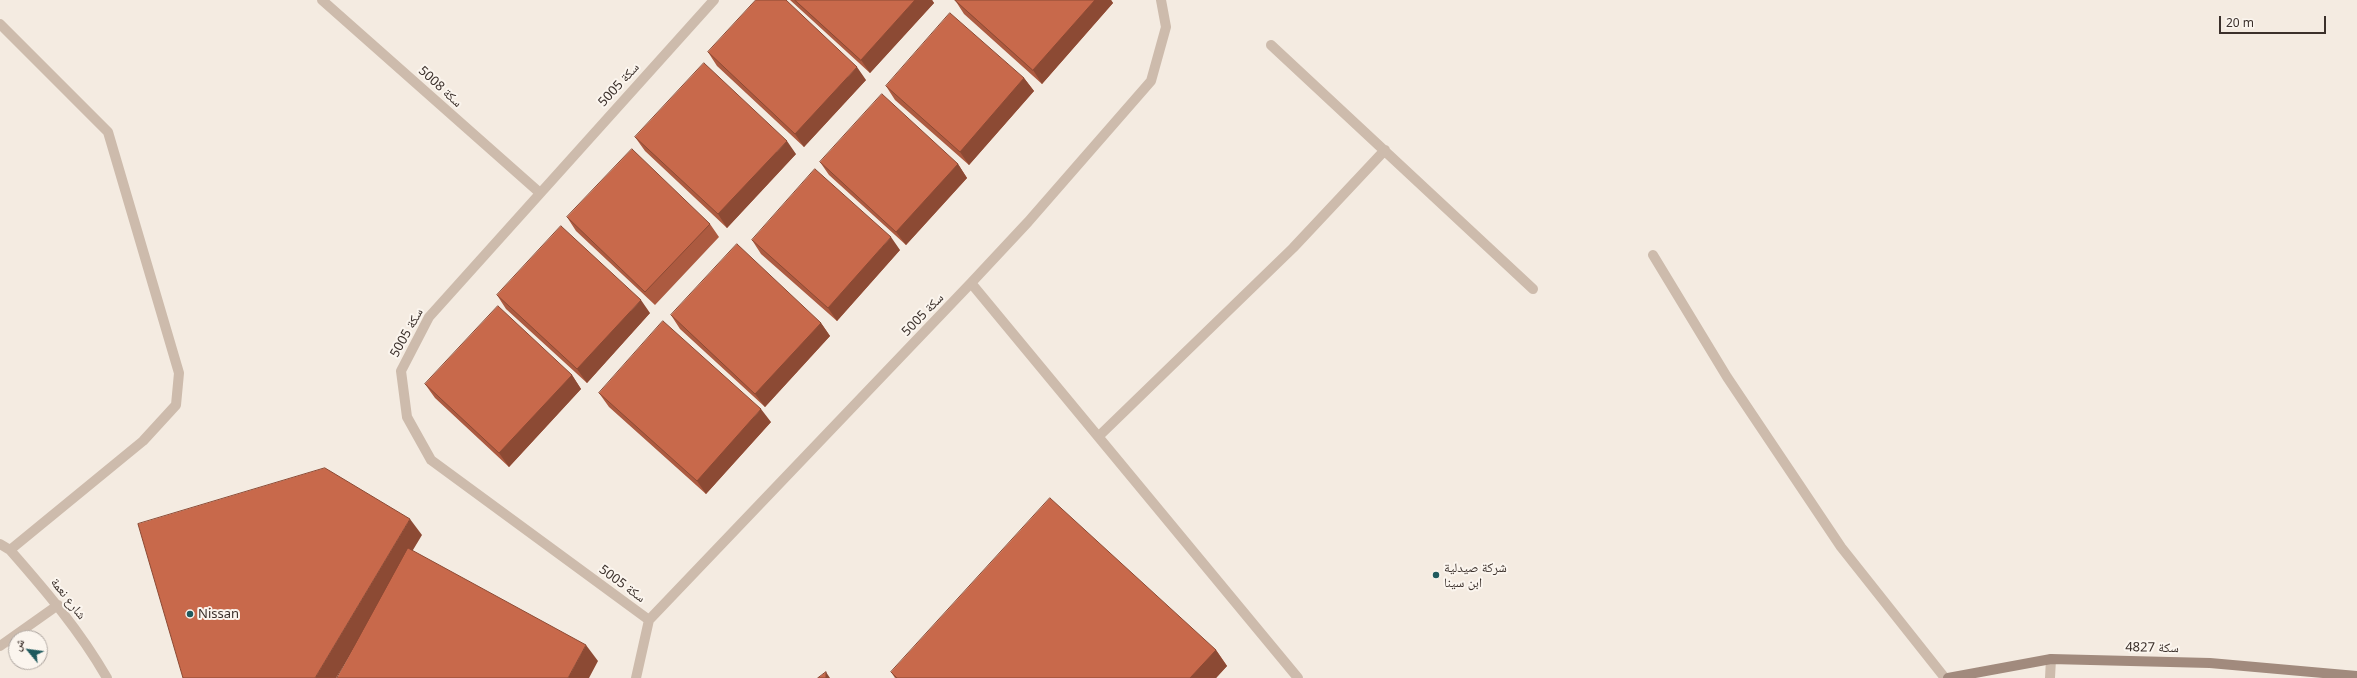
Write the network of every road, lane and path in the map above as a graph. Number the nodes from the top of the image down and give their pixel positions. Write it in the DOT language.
graph roads {
  1 [pos="322,0"];
  2 [pos="714,0"];
  3 [pos="1161,0"];
  4 [pos="0,24"];
  5 [pos="1271,45"];
  6 [pos="1385,150"];
  7 [pos="540,193"];
  8 [pos="1652,255"];
  9 [pos="971,283"];
  10 [pos="1534,290"];
  11 [pos="1099,436"];
  12 [pos="0,544"];
  13 [pos="10,550"];
  14 [pos="58,605"];
  15 [pos="649,620"];
  16 [pos="0,646"];
  17 [pos="2051,659"];
  18 [pos="2357,676"];
  19 [pos="107,678"];
  20 [pos="636,678"];
  21 [pos="1298,678"];
  22 [pos="1947,678"];
  23 [pos="2050,678"];
  1 -- 7 [label="street, سكة 5008"];
  2 -- 7 [label="street, سكة 5005"];
  3 -- 9 [label="street, سكة 5005"];
  4 -- 13 [label="street"];
  5 -- 6 [label="street"];
  6 -- 10 [label="street"];
  6 -- 11 [label="street"];
  7 -- 15 [label="street, سكة 5005"];
  8 -- 22 [label="street"];
  9 -- 11 [label="street"];
  9 -- 15 [label="street, سكة 5005"];
  11 -- 21 [label="street"];
  12 -- 13 [label="street, شارع نعمة"];
  13 -- 14 [label="street, شارع نعمة"];
  14 -- 16 [label="street"];
  14 -- 19 [label="street, شارع نعمة"];
  15 -- 20 [label="street, سكة 5005"];
  17 -- 18 [label="street, سكة 4827"];
  17 -- 22 [label="street, سكة 4827"];
  17 -- 23 [label="street"];
}
